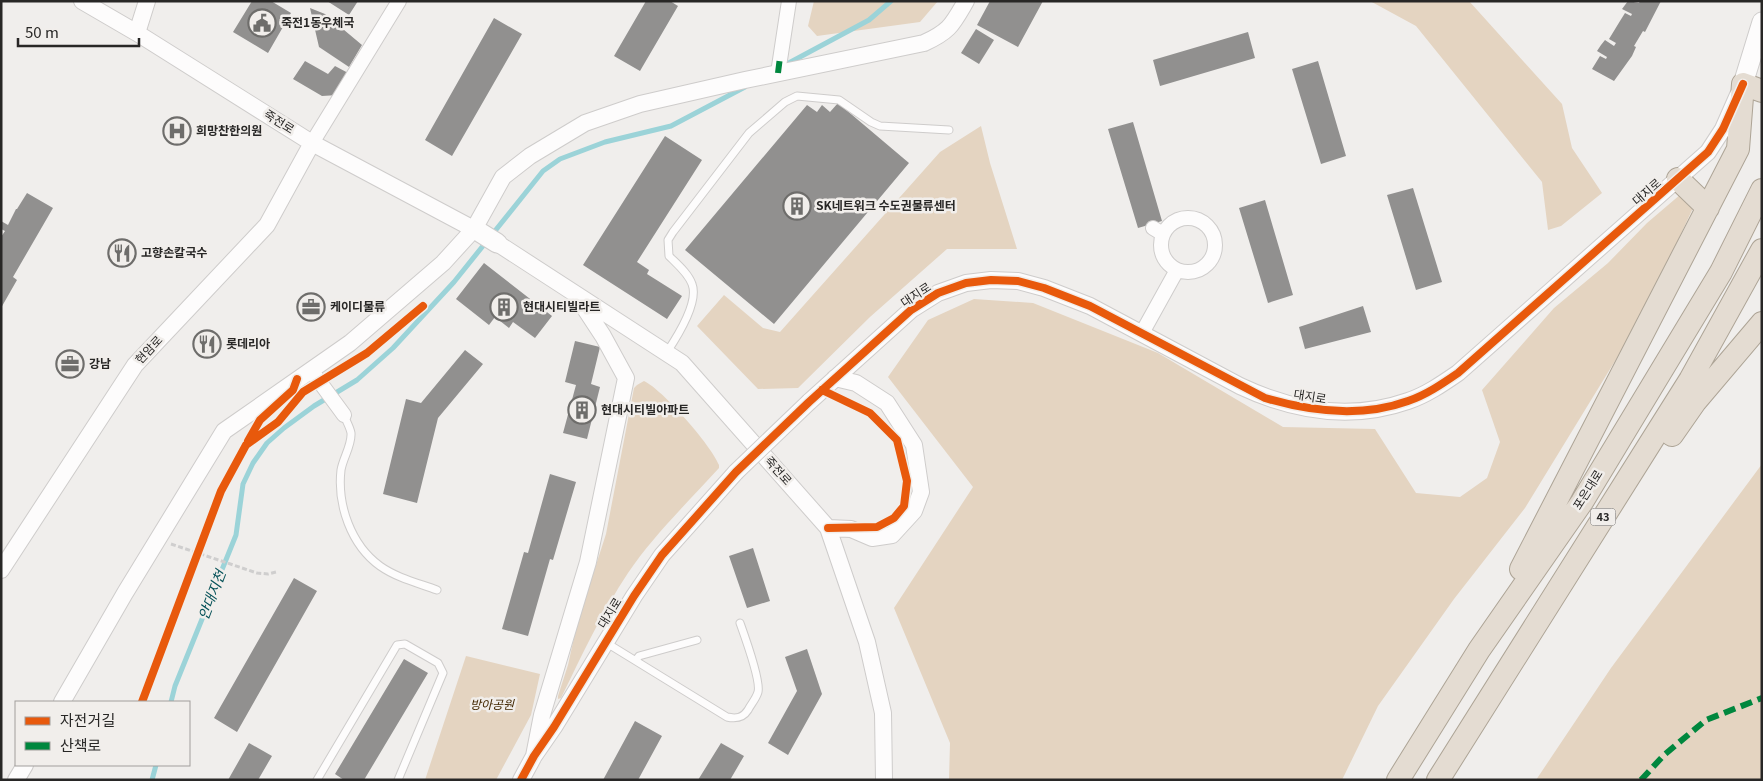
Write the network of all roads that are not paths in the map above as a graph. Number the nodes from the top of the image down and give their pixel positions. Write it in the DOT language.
graph roads {
  1 [pos="82,1"];
  2 [pos="148,1"];
  3 [pos="399,1"];
  4 [pos="789,1"];
  5 [pos="966,1"];
  6 [pos="1762,22"];
  7 [pos="138,33"];
  8 [pos="779,67"];
  9 [pos="1753,87"];
  10 [pos="948,130"];
  11 [pos="312,143"];
  12 [pos="1678,179"];
  13 [pos="1762,190"];
  14 [pos="1708,208"];
  15 [pos="484,235"];
  16 [pos="1762,250"];
  17 [pos="1177,270"];
  18 [pos="574,292"];
  19 [pos="1762,323"];
  20 [pos="1142,333"];
  21 [pos="667,352"];
  22 [pos="311,370"];
  23 [pos="835,378"];
  24 [pos="344,415"];
  25 [pos="828,528"];
  26 [pos="1,570"];
  27 [pos="437,590"];
  28 [pos="740,623"];
  29 [pos="1533,629"];
  30 [pos="697,640"];
  31 [pos="605,642"];
  32 [pos="1479,650"];
  33 [pos="636,660"];
  34 [pos="63,701"];
  35 [pos="534,756"];
  36 [pos="24,766"];
  37 [pos="16,780"];
  38 [pos="318,780"];
  39 [pos="398,780"];
  40 [pos="521,780"];
  41 [pos="884,780"];
  42 [pos="1398,780"];
  43 [pos="1438,780"];
  1 -- 7 [label="street, 죽전로"];
  2 -- 7 [label="street"];
  3 -- 11 [label="street"];
  4 -- 8 [label="street"];
  5 -- 8 [label="street"];
  6 -- 9 [label="main road, 대지로"];
  7 -- 11 [label="street, 죽전로"];
  8 -- 15 [label="street"];
  9 -- 12 [label="street, 대지로"];
  9 -- 14 [label="highway"];
  10 -- 21 [label="lane"];
  11 -- 15 [label="street, 죽전로"];
  11 -- 26 [label="street, 현암로"];
  12 -- 14 [label="highway"];
  12 -- 20 [label="street, 대지로"];
  13 -- 32 [label="highway, 포은대로 / 43"];
  14 -- 32 [label="highway"];
  15 -- 18 [label="street, 죽전로"];
  15 -- 22 [label="street"];
  16 -- 29 [label="highway, 43"];
  17 -- 17 [label="street"];
  17 -- 20 [label="street"];
  18 -- 21 [label="street, 죽전로"];
  18 -- 35 [label="street"];
  19 -- 29 [label="highway"];
  20 -- 23 [label="street, 대지로"];
  21 -- 25 [label="street, 죽전로"];
  22 -- 24 [label="street"];
  22 -- 34 [label="street"];
  23 -- 25 [label="street"];
  23 -- 31 [label="street, 대지로, bridge"];
  24 -- 27 [label="lane"];
  25 -- 41 [label="street, 죽전로"];
  28 -- 33 [label="lane"];
  29 -- 43 [label="highway, 43"];
  30 -- 33 [label="lane"];
  31 -- 33 [label="lane"];
  31 -- 35 [label="street, 대지로"];
  32 -- 42 [label="highway, 포은대로 / 43"];
  35 -- 40 [label="street, 대지로"];
  36 -- 37 [label="street"];
  38 -- 39 [label="lane"];
}
